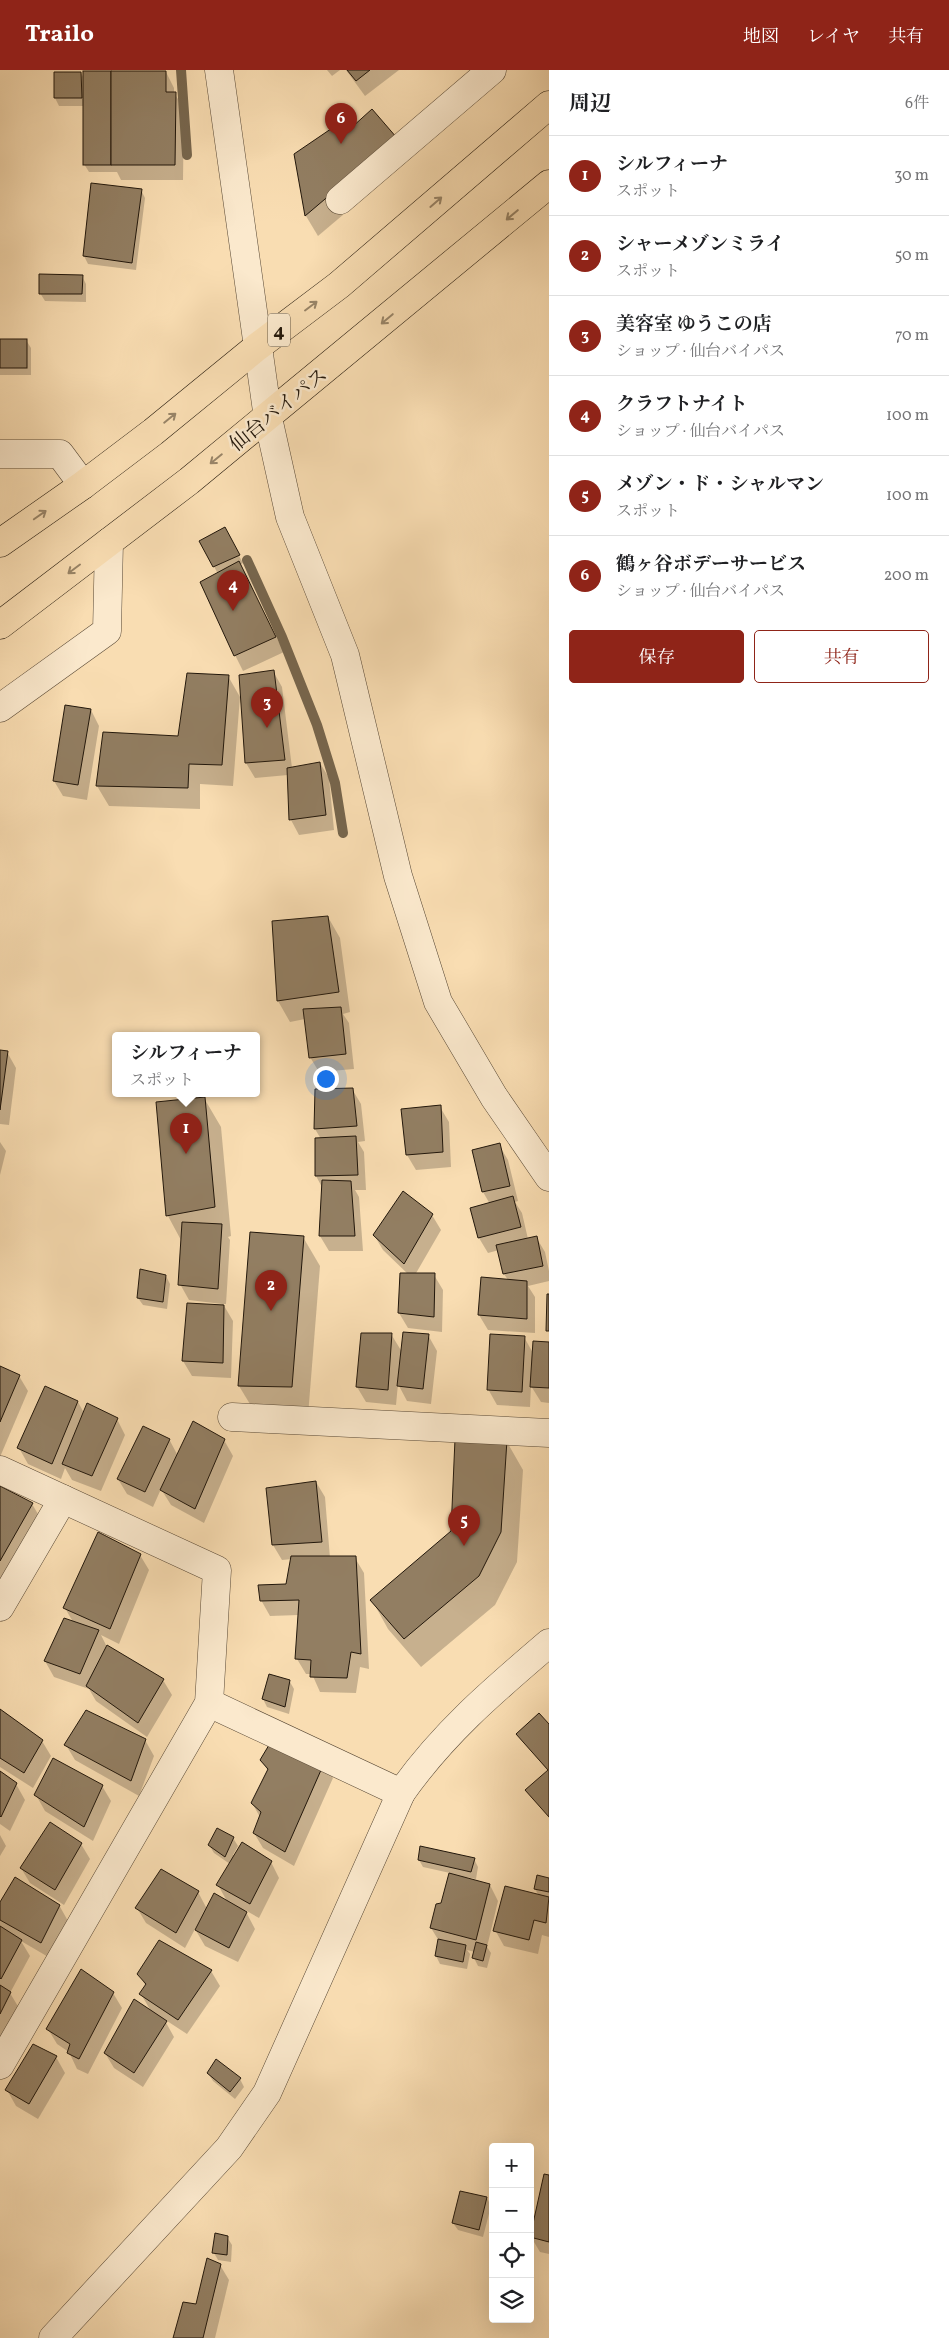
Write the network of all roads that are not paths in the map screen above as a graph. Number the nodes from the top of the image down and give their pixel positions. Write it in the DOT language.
graph roads {
  1 [pos="219,70"];
  2 [pos="479,74"];
  3 [pos="549,105"];
  4 [pos="549,184"];
  5 [pos="340,200"];
  6 [pos="257,347"];
  7 [pos="268,418"];
  8 [pos="0,454"];
  9 [pos="83,485"];
  10 [pos="109,542"];
  11 [pos="0,543"];
  12 [pos="0,625"];
  13 [pos="0,708"];
  14 [pos="549,1177"];
  15 [pos="232,1417"];
  16 [pos="549,1433"];
  17 [pos="0,1470"];
  18 [pos="63,1499"];
  19 [pos="0,1607"];
  20 [pos="549,1643"];
  21 [pos="209,1703"];
  22 [pos="401,1793"];
  23 [pos="0,2065"];
  24 [pos="53,2338"];
  1 -- 6 [label="street"];
  2 -- 5 [label="street"];
  6 -- 3 [label="highway, 4, one-way"];
  4 -- 7 [label="highway, 仙台バイパス, one-way"];
  6 -- 7 [label="street"];
  9 -- 6 [label="highway, 4, one-way"];
  7 -- 10 [label="highway, 仙台バイパス, one-way"];
  7 -- 14 [label="street"];
  8 -- 9 [label="street"];
  11 -- 9 [label="highway, 4, one-way"];
  10 -- 12 [label="highway, 仙台バイパス, one-way"];
  10 -- 13 [label="street"];
  15 -- 16 [label="street"];
  17 -- 18 [label="street"];
  18 -- 19 [label="street"];
  18 -- 21 [label="street"];
  20 -- 22 [label="street"];
  21 -- 22 [label="street"];
  21 -- 23 [label="street"];
  22 -- 24 [label="street"];
}
